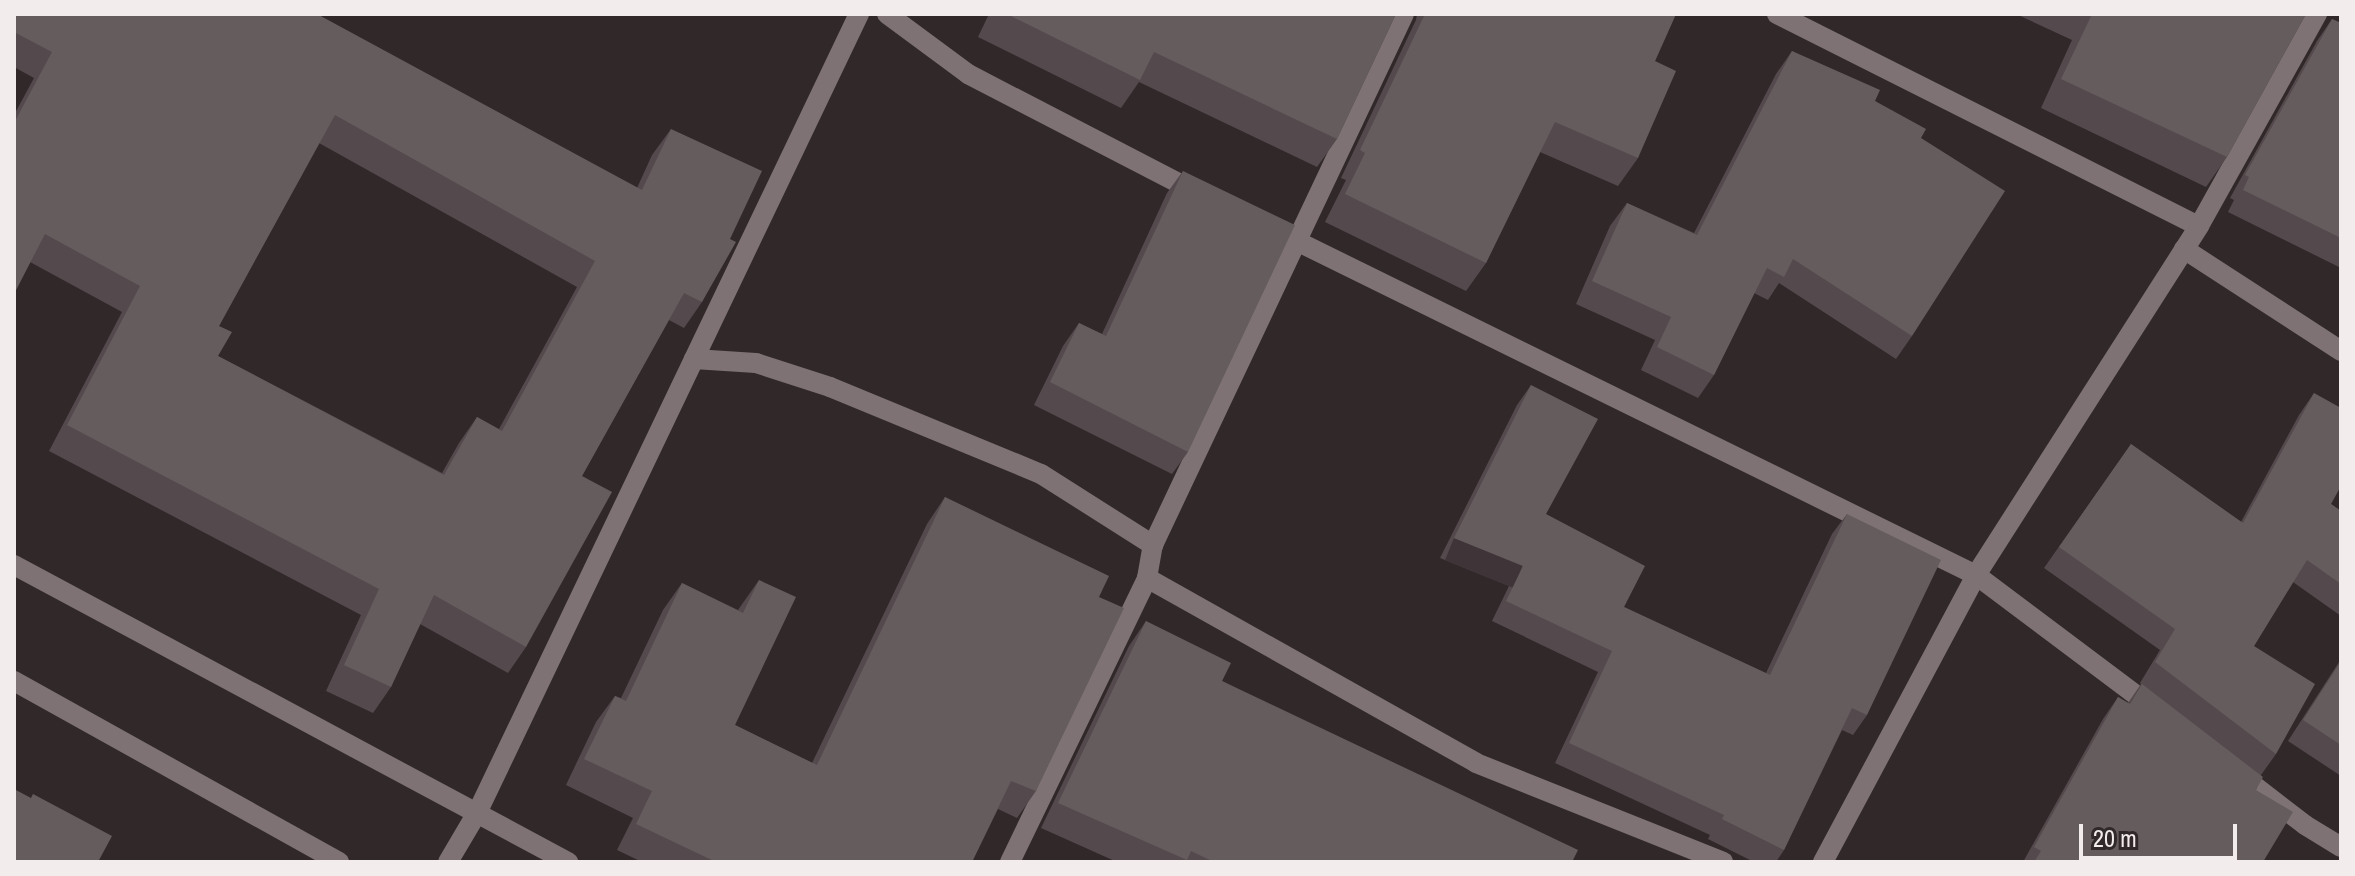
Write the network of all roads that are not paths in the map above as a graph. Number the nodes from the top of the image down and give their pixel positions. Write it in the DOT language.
graph roads {
  1 [pos="859,14"];
  2 [pos="887,14"];
  3 [pos="1404,14"];
  4 [pos="1777,14"];
  5 [pos="2317,14"];
  6 [pos="1214,201"];
  7 [pos="1241,214"];
  8 [pos="2199,226"];
  9 [pos="1296,241"];
  10 [pos="2184,249"];
  11 [pos="2341,351"];
  12 [pos="694,359"];
  13 [pos="1153,545"];
  14 [pos="14,565"];
  15 [pos="1976,575"];
  16 [pos="1147,578"];
  17 [pos="14,681"];
  18 [pos="2169,721"];
  19 [pos="2219,759"];
  20 [pos="477,813"];
  21 [pos="2341,847"];
  22 [pos="339,862"];
  23 [pos="448,862"];
  24 [pos="568,862"];
  25 [pos="1010,862"];
  26 [pos="1723,862"];
  27 [pos="1823,862"];
  1 -- 12 [label="street"];
  2 -- 6 [label="street"];
  3 -- 9 [label="street"];
  4 -- 8 [label="street"];
  5 -- 8 [label="street"];
  7 -- 9 [label="street"];
  8 -- 10 [label="street"];
  9 -- 13 [label="street"];
  9 -- 15 [label="street"];
  10 -- 11 [label="street"];
  10 -- 15 [label="street"];
  12 -- 13 [label="street"];
  12 -- 20 [label="street"];
  13 -- 16 [label="street"];
  14 -- 20 [label="street"];
  15 -- 18 [label="street"];
  15 -- 27 [label="street"];
  16 -- 25 [label="street"];
  16 -- 26 [label="street"];
  17 -- 22 [label="street"];
  19 -- 21 [label="street"];
  20 -- 23 [label="street"];
  20 -- 24 [label="street"];
}
